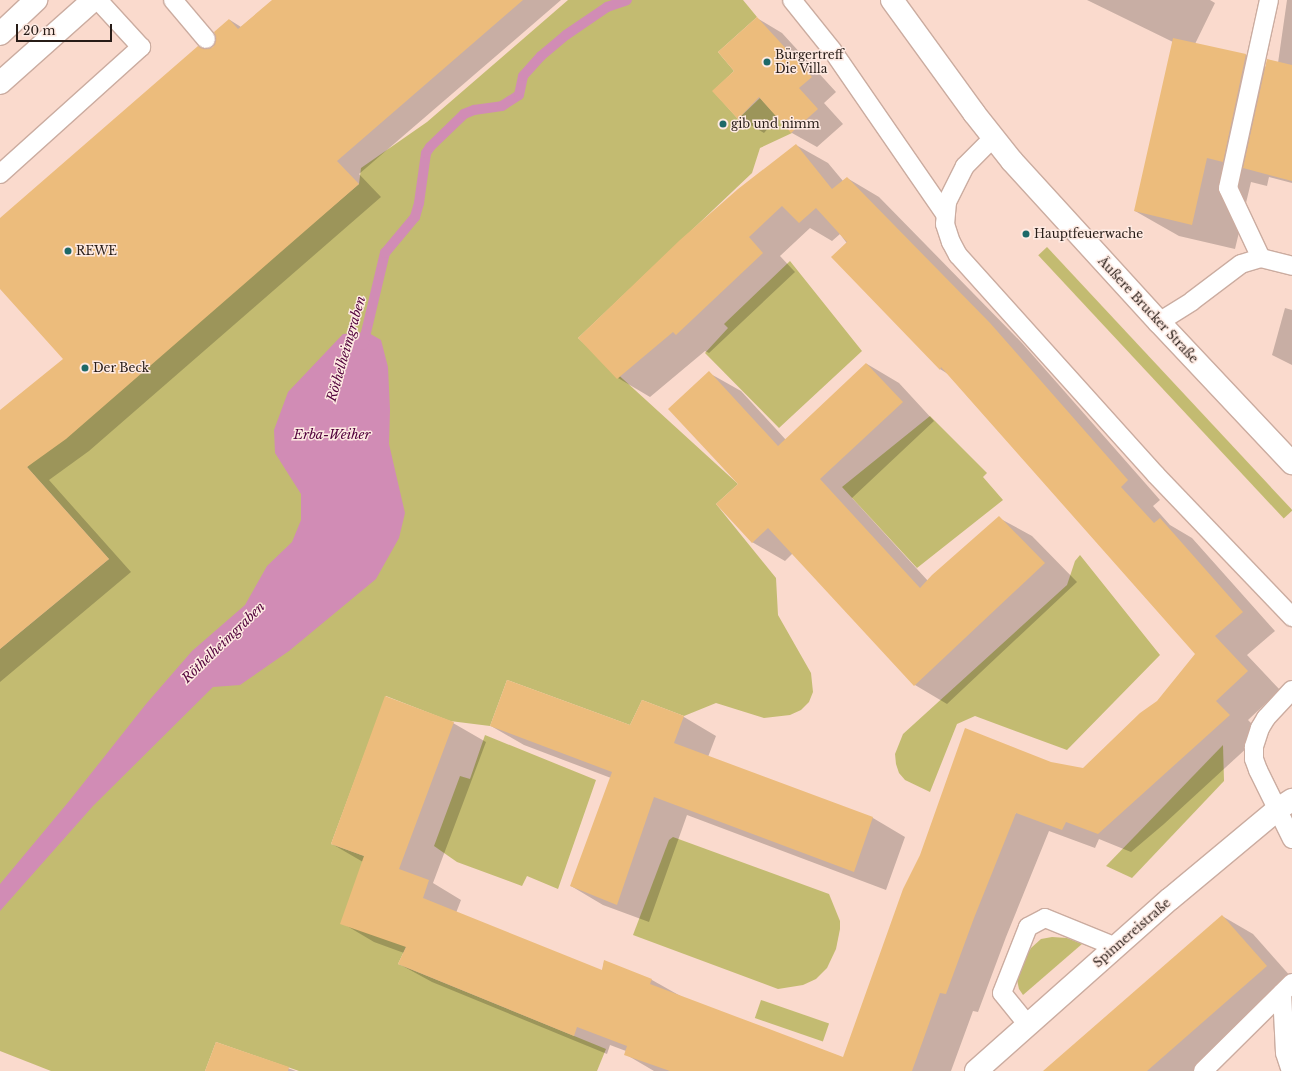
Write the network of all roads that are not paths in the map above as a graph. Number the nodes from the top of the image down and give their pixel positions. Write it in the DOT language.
graph roads {
  1 [pos="36,0"];
  2 [pos="93,0"];
  3 [pos="98,0"];
  4 [pos="173,0"];
  5 [pos="792,0"];
  6 [pos="892,0"];
  7 [pos="1269,0"];
  8 [pos="0,34"];
  9 [pos="206,39"];
  10 [pos="0,83"];
  11 [pos="993,138"];
  12 [pos="0,174"];
  13 [pos="945,214"];
  14 [pos="1261,258"];
  15 [pos="1292,266"];
  16 [pos="1159,322"];
  17 [pos="1292,463"];
  18 [pos="1292,617"];
  19 [pos="1292,690"];
  20 [pos="1285,804"];
  21 [pos="1292,839"];
  22 [pos="1116,947"];
  23 [pos="1287,988"];
  24 [pos="1028,1025"];
  25 [pos="976,1071"];
  26 [pos="1203,1071"];
  27 [pos="1291,1071"];
  1 -- 8 [label="street"];
  2 -- 10 [label="street"];
  3 -- 12 [label="lane"];
  4 -- 9 [label="lane"];
  5 -- 13 [label="lane"];
  6 -- 11 [label="street, Äußere Brucker Straße"];
  7 -- 14 [label="lane"];
  11 -- 13 [label="lane"];
  11 -- 16 [label="street, Äußere Brucker Straße"];
  13 -- 18 [label="lane"];
  14 -- 15 [label="lane"];
  14 -- 16 [label="lane"];
  16 -- 17 [label="street, Äußere Brucker Straße"];
  19 -- 20 [label="lane"];
  20 -- 21 [label="lane"];
  20 -- 22 [label="street, Spinnereistraße"];
  22 -- 24 [label="street, Spinnereistraße"];
  22 -- 24 [label="lane"];
  23 -- 26 [label="lane"];
  23 -- 27 [label="lane"];
  24 -- 25 [label="street, Spinnereistraße"];
}
